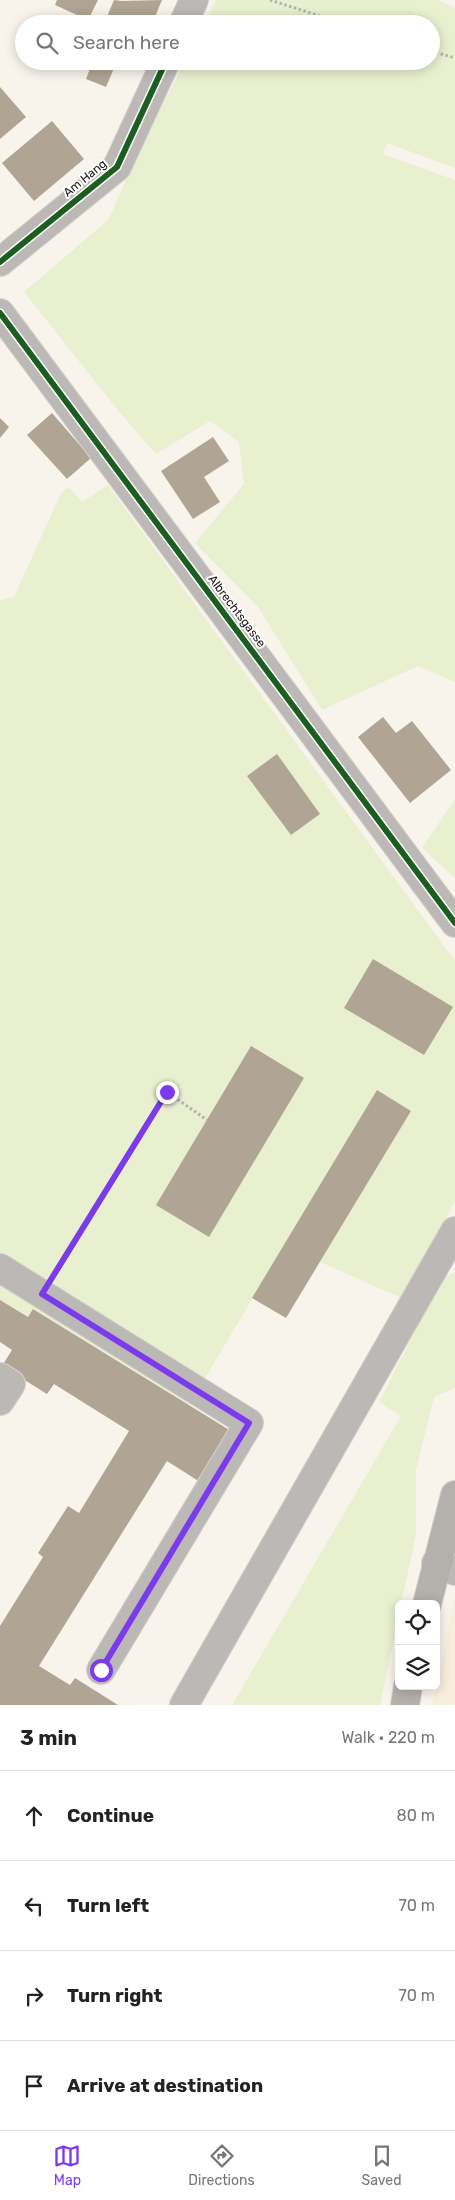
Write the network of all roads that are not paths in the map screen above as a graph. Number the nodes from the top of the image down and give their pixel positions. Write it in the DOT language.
graph roads {
  1 [pos="194,0"];
  2 [pos="187,15"];
  3 [pos="162,70"];
  4 [pos="0,262"];
  5 [pos="0,313"];
  6 [pos="455,923"];
  7 [pos="455,1231"];
  8 [pos="0,1268"];
  9 [pos="0,1376"];
  10 [pos="0,1401"];
  11 [pos="455,1494"];
  12 [pos="445,1567"];
  13 [pos="429,1600"];
  14 [pos="101,1670"];
  15 [pos="407,1690"];
  16 [pos="184,1705"];
  17 [pos="405,1705"];
  1 -- 2 [label="street"];
  3 -- 4 [label="street, Am Hang"];
  5 -- 6 [label="street, Albrechtsgasse"];
  7 -- 16 [label="street"];
  8 -- 14 [label="street"];
  9 -- 10 [label="street"];
  11 -- 12 [label="main road"];
  12 -- 13 [label="main road"];
  15 -- 17 [label="main road"];
}
